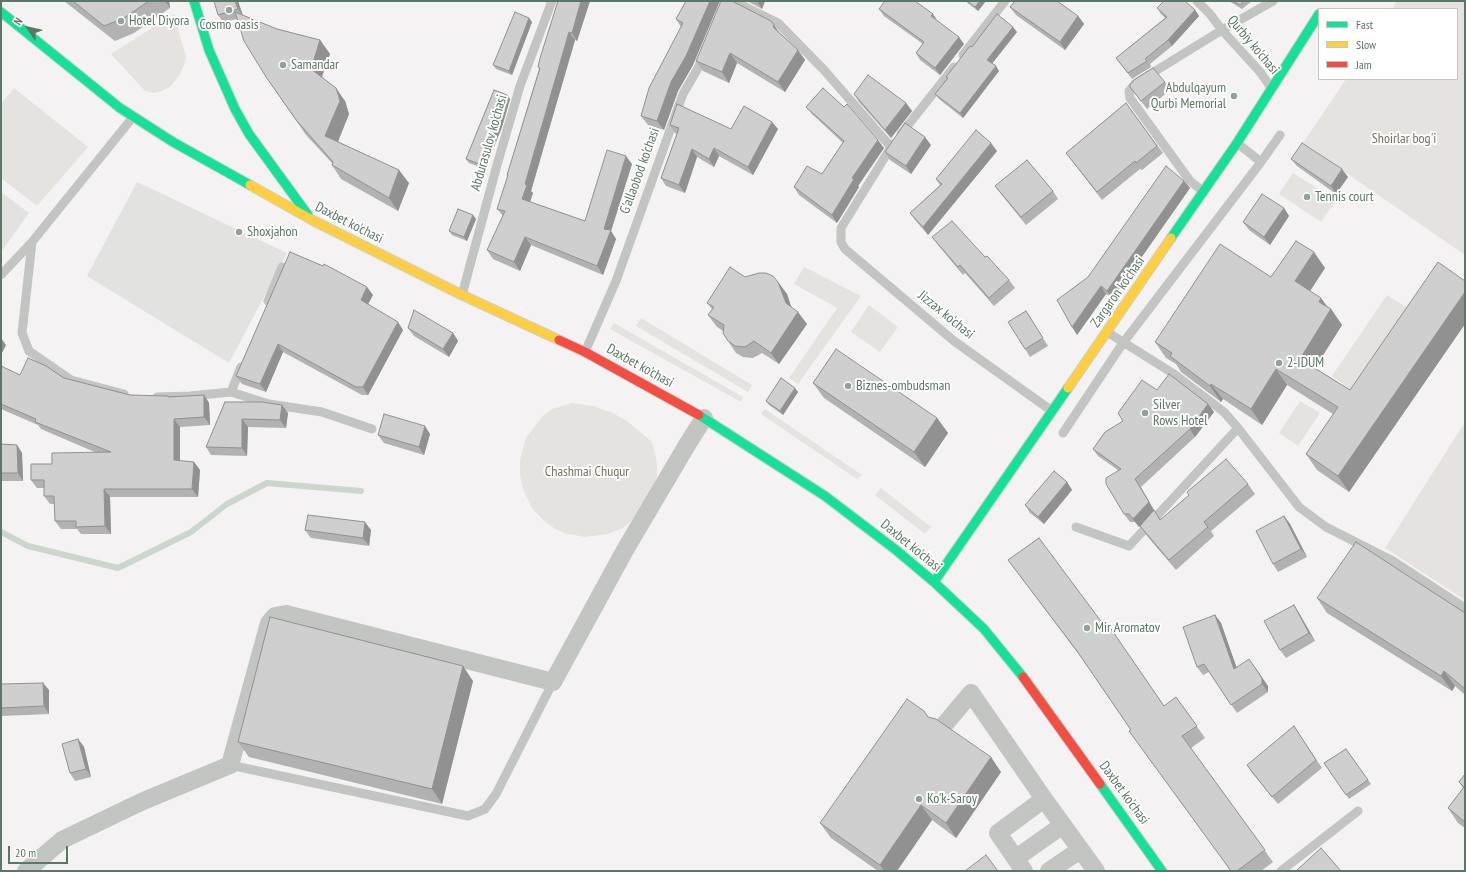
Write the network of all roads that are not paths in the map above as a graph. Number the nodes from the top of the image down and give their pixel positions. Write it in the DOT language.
graph roads {
  1 [pos="194,1"];
  2 [pos="552,1"];
  3 [pos="733,1"];
  4 [pos="1005,1"];
  5 [pos="1197,1"];
  6 [pos="1273,1"];
  7 [pos="1,12"];
  8 [pos="1318,16"];
  9 [pos="1222,30"];
  10 [pos="706,48"];
  11 [pos="1272,89"];
  12 [pos="133,117"];
  13 [pos="1280,135"];
  14 [pos="1237,143"];
  15 [pos="891,147"];
  16 [pos="1261,162"];
  17 [pos="1204,192"];
  18 [pos="312,220"];
  19 [pos="32,242"];
  20 [pos="282,267"];
  21 [pos="1,275"];
  22 [pos="462,296"];
  23 [pos="264,311"];
  24 [pos="1107,332"];
  25 [pos="1123,343"];
  26 [pos="585,352"];
  27 [pos="246,355"];
  28 [pos="231,392"];
  29 [pos="132,396"];
  30 [pos="144,397"];
  31 [pos="1052,411"];
  32 [pos="704,418"];
  33 [pos="1238,428"];
  34 [pos="372,429"];
  35 [pos="1063,433"];
  36 [pos="1076,527"];
  37 [pos="934,582"];
  38 [pos="1465,608"];
  39 [pos="553,682"];
  40 [pos="945,724"];
  41 [pos="230,765"];
  42 [pos="1044,799"];
  43 [pos="1358,810"];
  44 [pos="1063,825"];
  45 [pos="1080,850"];
  46 [pos="1020,865"];
  47 [pos="26,871"];
  48 [pos="1050,871"];
  49 [pos="1096,871"];
  50 [pos="1162,871"];
  51 [pos="1281,871"];
  1 -- 18 [label="main road"];
  2 -- 22 [label="lane, Abdurasulov ko'chasi"];
  3 -- 15 [label="lane"];
  4 -- 15 [label="lane"];
  5 -- 9 [label="lane, Qurbiy ko'chasi"];
  6 -- 9 [label="lane"];
  7 -- 12 [label="main road, Daxbet ko'chasi"];
  8 -- 11 [label="main road, Zargaron ko'chasi"];
  9 -- 11 [label="lane, Qurbiy ko'chasi"];
  9 -- 17 [label="lane"];
  10 -- 26 [label="lane, G'allaobod ko'chasi"];
  11 -- 14 [label="main road, Zargaron ko'chasi"];
  12 -- 18 [label="main road, Daxbet ko'chasi"];
  12 -- 19 [label="lane"];
  13 -- 16 [label="lane"];
  14 -- 16 [label="lane"];
  14 -- 17 [label="main road, Zargaron ko'chasi"];
  15 -- 31 [label="lane, Jizzax ko'chasi"];
  16 -- 25 [label="lane"];
  17 -- 24 [label="main road, Zargaron ko'chasi"];
  18 -- 22 [label="main road, Daxbet ko'chasi"];
  19 -- 21 [label="lane"];
  19 -- 29 [label="lane"];
  20 -- 23 [label="lane"];
  22 -- 26 [label="main road, Daxbet ko'chasi"];
  24 -- 25 [label="lane"];
  24 -- 31 [label="main road, Zargaron ko'chasi"];
  25 -- 33 [label="lane"];
  25 -- 35 [label="lane"];
  26 -- 32 [label="main road, Daxbet ko'chasi"];
  27 -- 28 [label="lane"];
  28 -- 30 [label="lane"];
  28 -- 34 [label="lane"];
  31 -- 37 [label="main road, Zargaron ko'chasi"];
  32 -- 37 [label="main road, Daxbet ko'chasi"];
  32 -- 39 [label="street"];
  33 -- 36 [label="lane"];
  33 -- 38 [label="lane"];
  37 -- 50 [label="main road, Daxbet ko'chasi"];
  39 -- 41 [label="lane"];
  39 -- 41 [label="street"];
  40 -- 42 [label="street"];
  41 -- 47 [label="street"];
  42 -- 44 [label="street"];
  42 -- 46 [label="street"];
  43 -- 51 [label="lane"];
  44 -- 45 [label="street"];
  44 -- 46 [label="street"];
  45 -- 48 [label="street"];
  45 -- 49 [label="street"];
}
